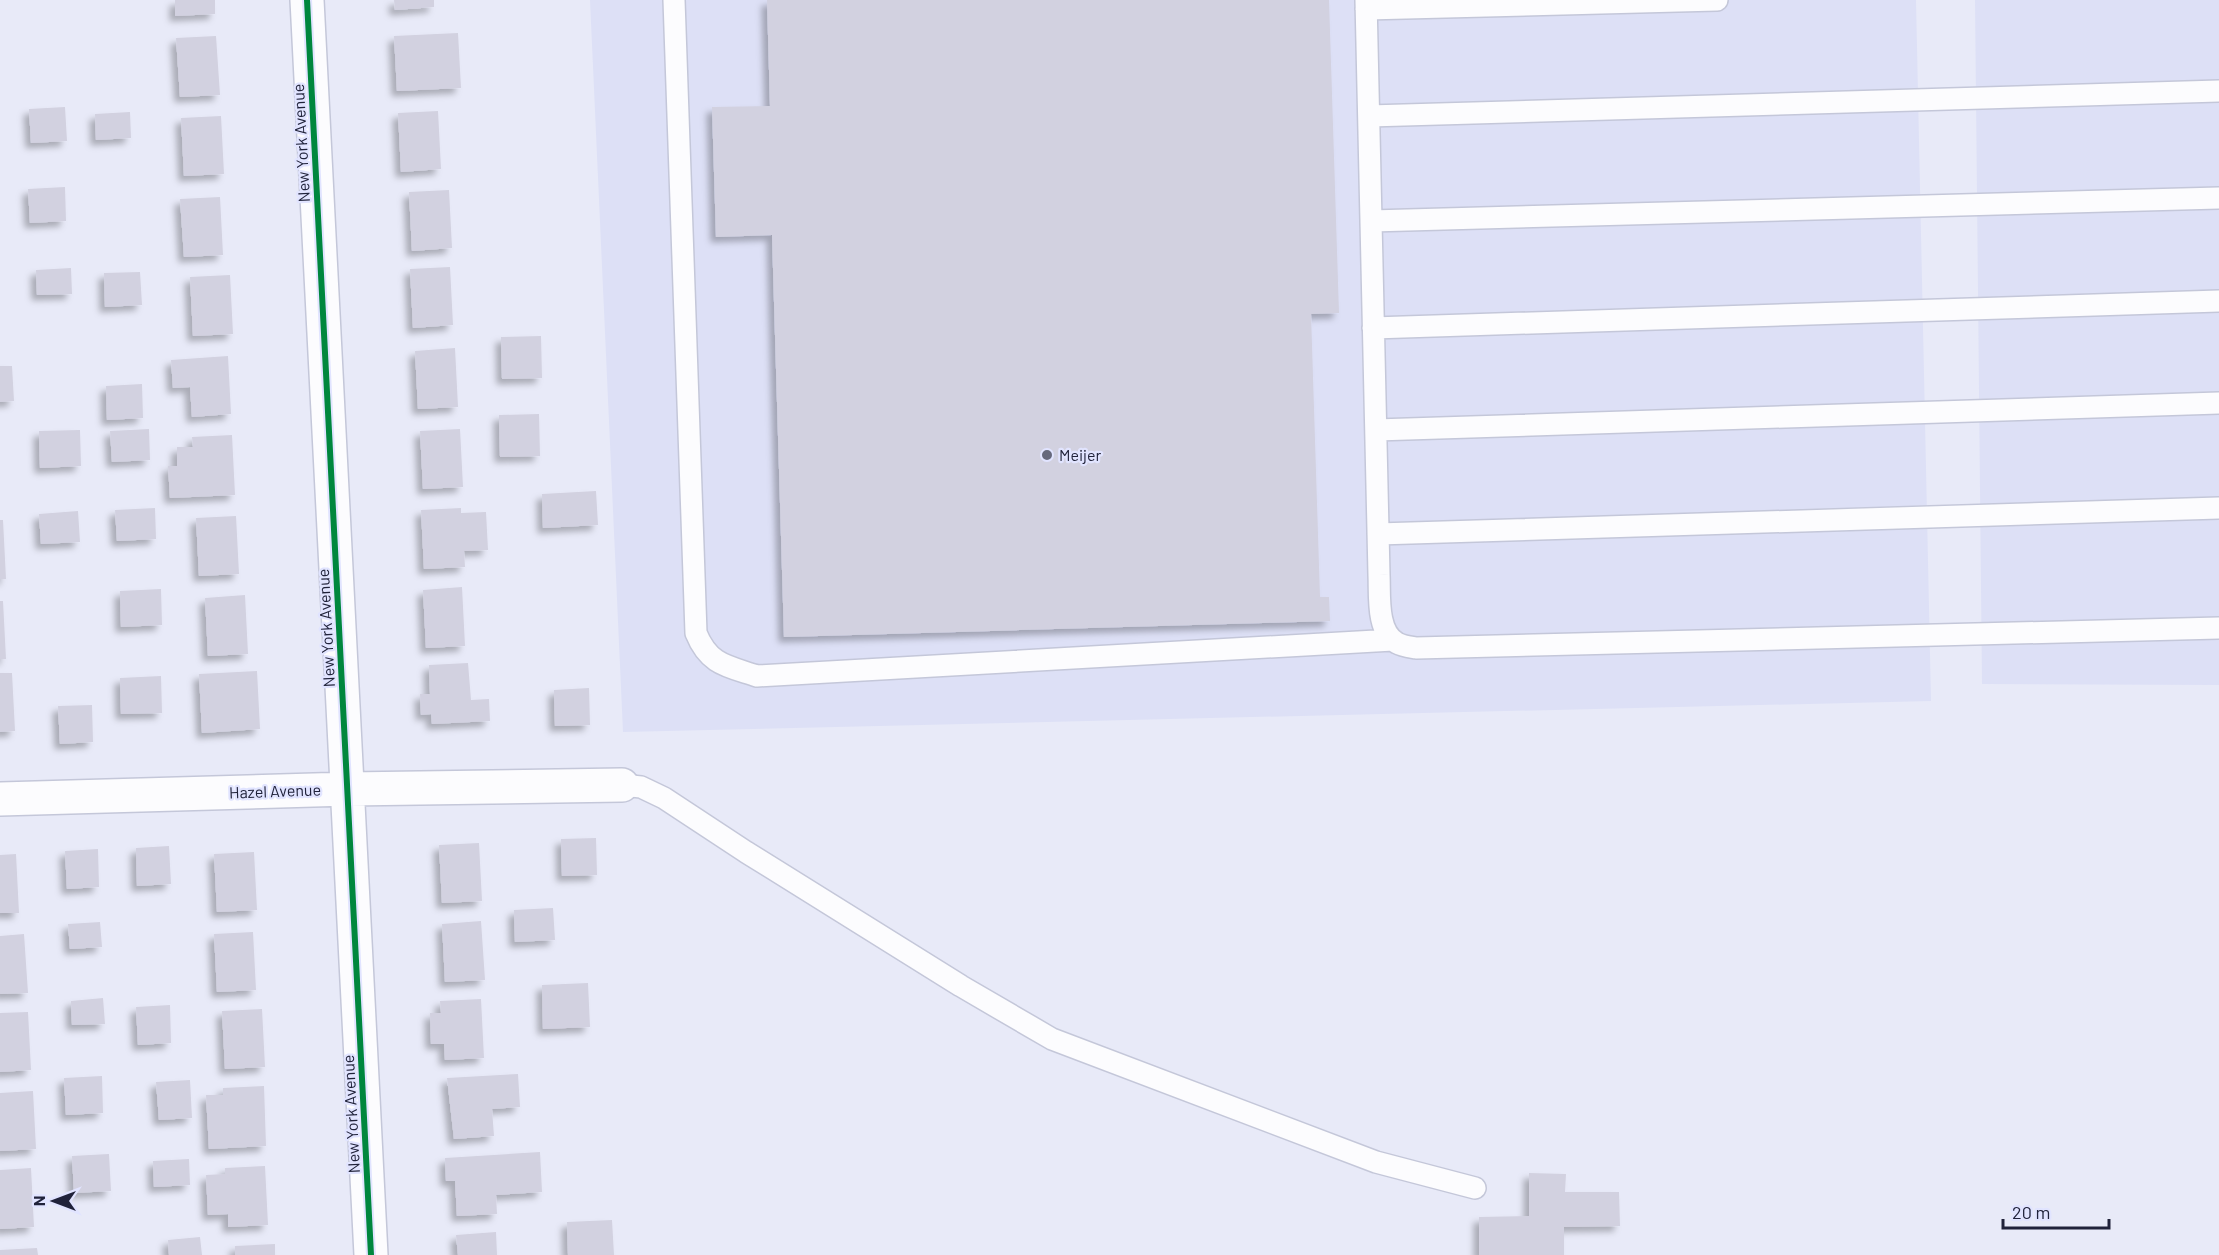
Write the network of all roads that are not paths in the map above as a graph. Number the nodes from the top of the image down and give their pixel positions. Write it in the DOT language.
graph roads {
  1 [pos="307,0"];
  2 [pos="674,0"];
  3 [pos="1717,0"];
  4 [pos="1366,4"];
  5 [pos="2219,91"];
  6 [pos="1369,116"];
  7 [pos="2219,198"];
  8 [pos="1371,221"];
  9 [pos="2219,301"];
  10 [pos="1373,328"];
  11 [pos="2219,403"];
  12 [pos="1376,430"];
  13 [pos="2219,508"];
  14 [pos="1378,534"];
  15 [pos="2219,628"];
  16 [pos="1393,640"];
  17 [pos="622,785"];
  18 [pos="348,789"];
  19 [pos="0,799"];
  20 [pos="1474,1188"];
  21 [pos="371,1255"];
  1 -- 18 [label="street, New York Avenue"];
  2 -- 16 [label="lane"];
  3 -- 4 [label="lane"];
  4 -- 6 [label="lane"];
  5 -- 6 [label="lane"];
  6 -- 8 [label="lane"];
  7 -- 8 [label="lane"];
  8 -- 10 [label="lane"];
  9 -- 10 [label="lane"];
  10 -- 12 [label="lane"];
  11 -- 12 [label="lane"];
  12 -- 14 [label="lane"];
  13 -- 14 [label="lane"];
  14 -- 16 [label="lane"];
  15 -- 16 [label="lane"];
  17 -- 18 [label="street, Hazel Avenue"];
  17 -- 20 [label="lane"];
  18 -- 19 [label="street, Hazel Avenue"];
  18 -- 21 [label="street, New York Avenue"];
}
